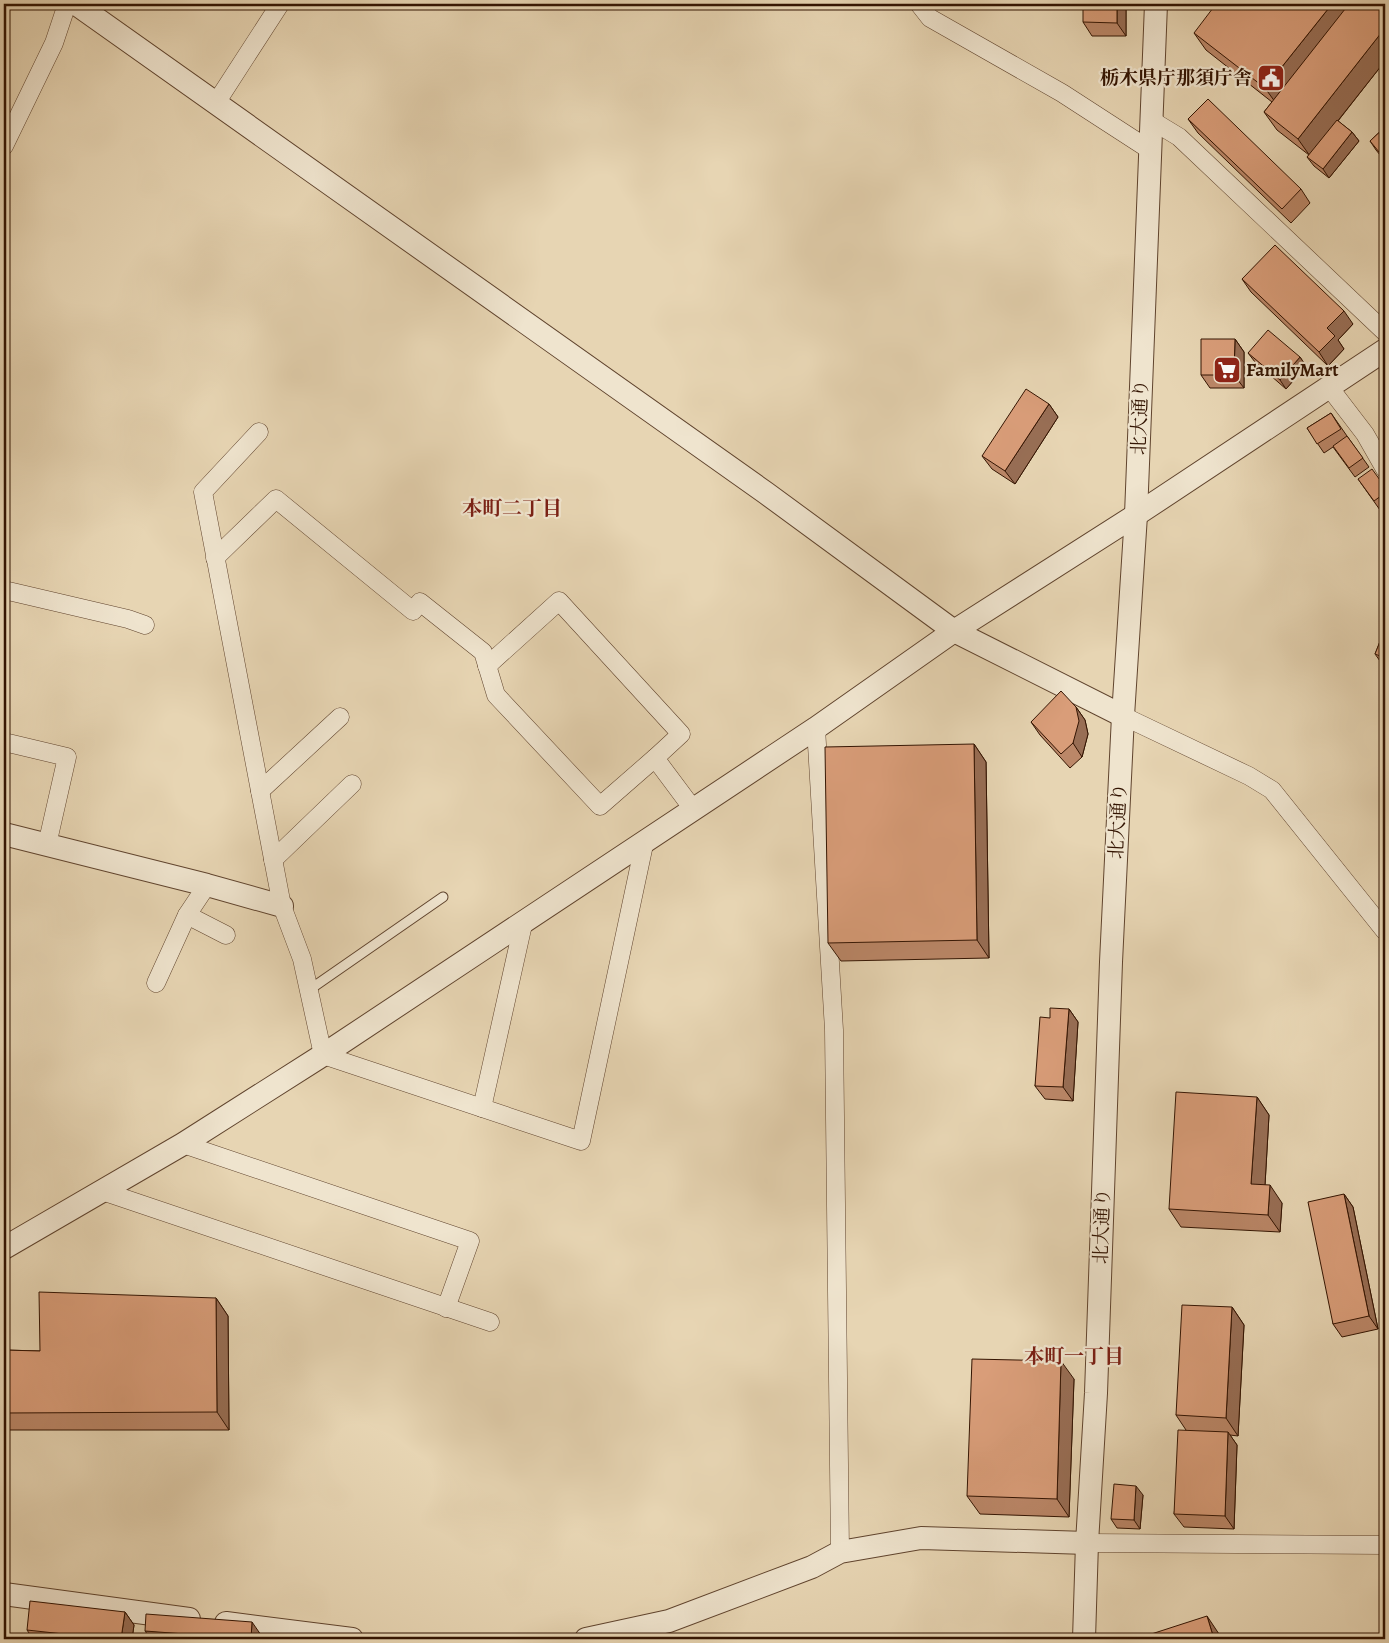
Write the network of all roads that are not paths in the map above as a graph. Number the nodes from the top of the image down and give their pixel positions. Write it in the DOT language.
graph roads {
  1 [pos="67,4"];
  2 [pos="76,4"];
  3 [pos="280,4"];
  4 [pos="919,4"];
  5 [pos="1156,4"];
  6 [pos="216,103"];
  7 [pos="1151,120"];
  8 [pos="4,146"];
  9 [pos="1150,150"];
  10 [pos="1385,332"];
  11 [pos="1385,350"];
  12 [pos="1329,387"];
  13 [pos="259,432"];
  14 [pos="1379,442"];
  15 [pos="1385,468"];
  16 [pos="1136,515"];
  17 [pos="215,558"];
  18 [pos="4,590"];
  19 [pos="145,625"];
  20 [pos="954,631"];
  21 [pos="487,666"];
  22 [pos="1123,716"];
  23 [pos="340,717"];
  24 [pos="816,728"];
  25 [pos="4,742"];
  26 [pos="655,758"];
  27 [pos="352,784"];
  28 [pos="260,791"];
  29 [pos="693,809"];
  30 [pos="4,834"];
  31 [pos="645,840"];
  32 [pos="47,845"];
  33 [pos="273,860"];
  34 [pos="208,884"];
  35 [pos="443,897"];
  36 [pos="282,906"];
  37 [pos="187,915"];
  38 [pos="524,920"];
  39 [pos="1385,931"];
  40 [pos="226,935"];
  41 [pos="156,983"];
  42 [pos="309,990"];
  43 [pos="324,1055"];
  44 [pos="482,1108"];
  45 [pos="183,1144"];
  46 [pos="102,1192"];
  47 [pos="4,1248"];
  48 [pos="446,1308"];
  49 [pos="490,1322"];
  50 [pos="1087,1543"];
  51 [pos="1385,1546"];
  52 [pos="840,1552"];
  53 [pos="4,1594"];
  54 [pos="279,1635"];
  55 [pos="352,1639"];
  56 [pos="586,1639"];
  57 [pos="1084,1639"];
  1 -- 8 [label="street"];
  2 -- 6 [label="street"];
  3 -- 6 [label="street"];
  4 -- 9 [label="street"];
  5 -- 7 [label="street, 北大通り"];
  6 -- 20 [label="street"];
  7 -- 9 [label="street, 北大通り"];
  7 -- 10 [label="street"];
  9 -- 16 [label="street, 北大通り"];
  11 -- 12 [label="street"];
  12 -- 14 [label="street"];
  12 -- 16 [label="street"];
  13 -- 17 [label="street"];
  14 -- 15 [label="street"];
  16 -- 20 [label="street"];
  16 -- 22 [label="street, 北大通り"];
  17 -- 21 [label="street"];
  17 -- 28 [label="street"];
  18 -- 19 [label="street"];
  20 -- 22 [label="street"];
  20 -- 24 [label="street"];
  21 -- 26 [label="street"];
  21 -- 26 [label="street"];
  22 -- 39 [label="street"];
  22 -- 50 [label="street, 北大通り"];
  23 -- 28 [label="street"];
  24 -- 29 [label="street"];
  24 -- 52 [label="street"];
  25 -- 32 [label="street"];
  26 -- 29 [label="street"];
  27 -- 33 [label="street"];
  28 -- 33 [label="street"];
  29 -- 31 [label="street"];
  30 -- 32 [label="street"];
  31 -- 38 [label="street"];
  31 -- 44 [label="street"];
  32 -- 34 [label="street"];
  33 -- 36 [label="street"];
  34 -- 36 [label="street"];
  34 -- 37 [label="street"];
  35 -- 42 [label="lane"];
  36 -- 42 [label="street"];
  37 -- 40 [label="street"];
  37 -- 41 [label="street"];
  38 -- 43 [label="street"];
  38 -- 44 [label="street"];
  42 -- 43 [label="street"];
  43 -- 44 [label="street"];
  43 -- 45 [label="street"];
  45 -- 46 [label="street"];
  45 -- 48 [label="street"];
  46 -- 47 [label="street"];
  46 -- 48 [label="street"];
  48 -- 49 [label="street"];
  50 -- 51 [label="street"];
  50 -- 52 [label="street"];
  50 -- 57 [label="street, 北大通り"];
  52 -- 56 [label="street"];
  53 -- 54 [label="street"];
  54 -- 55 [label="street"];
}
